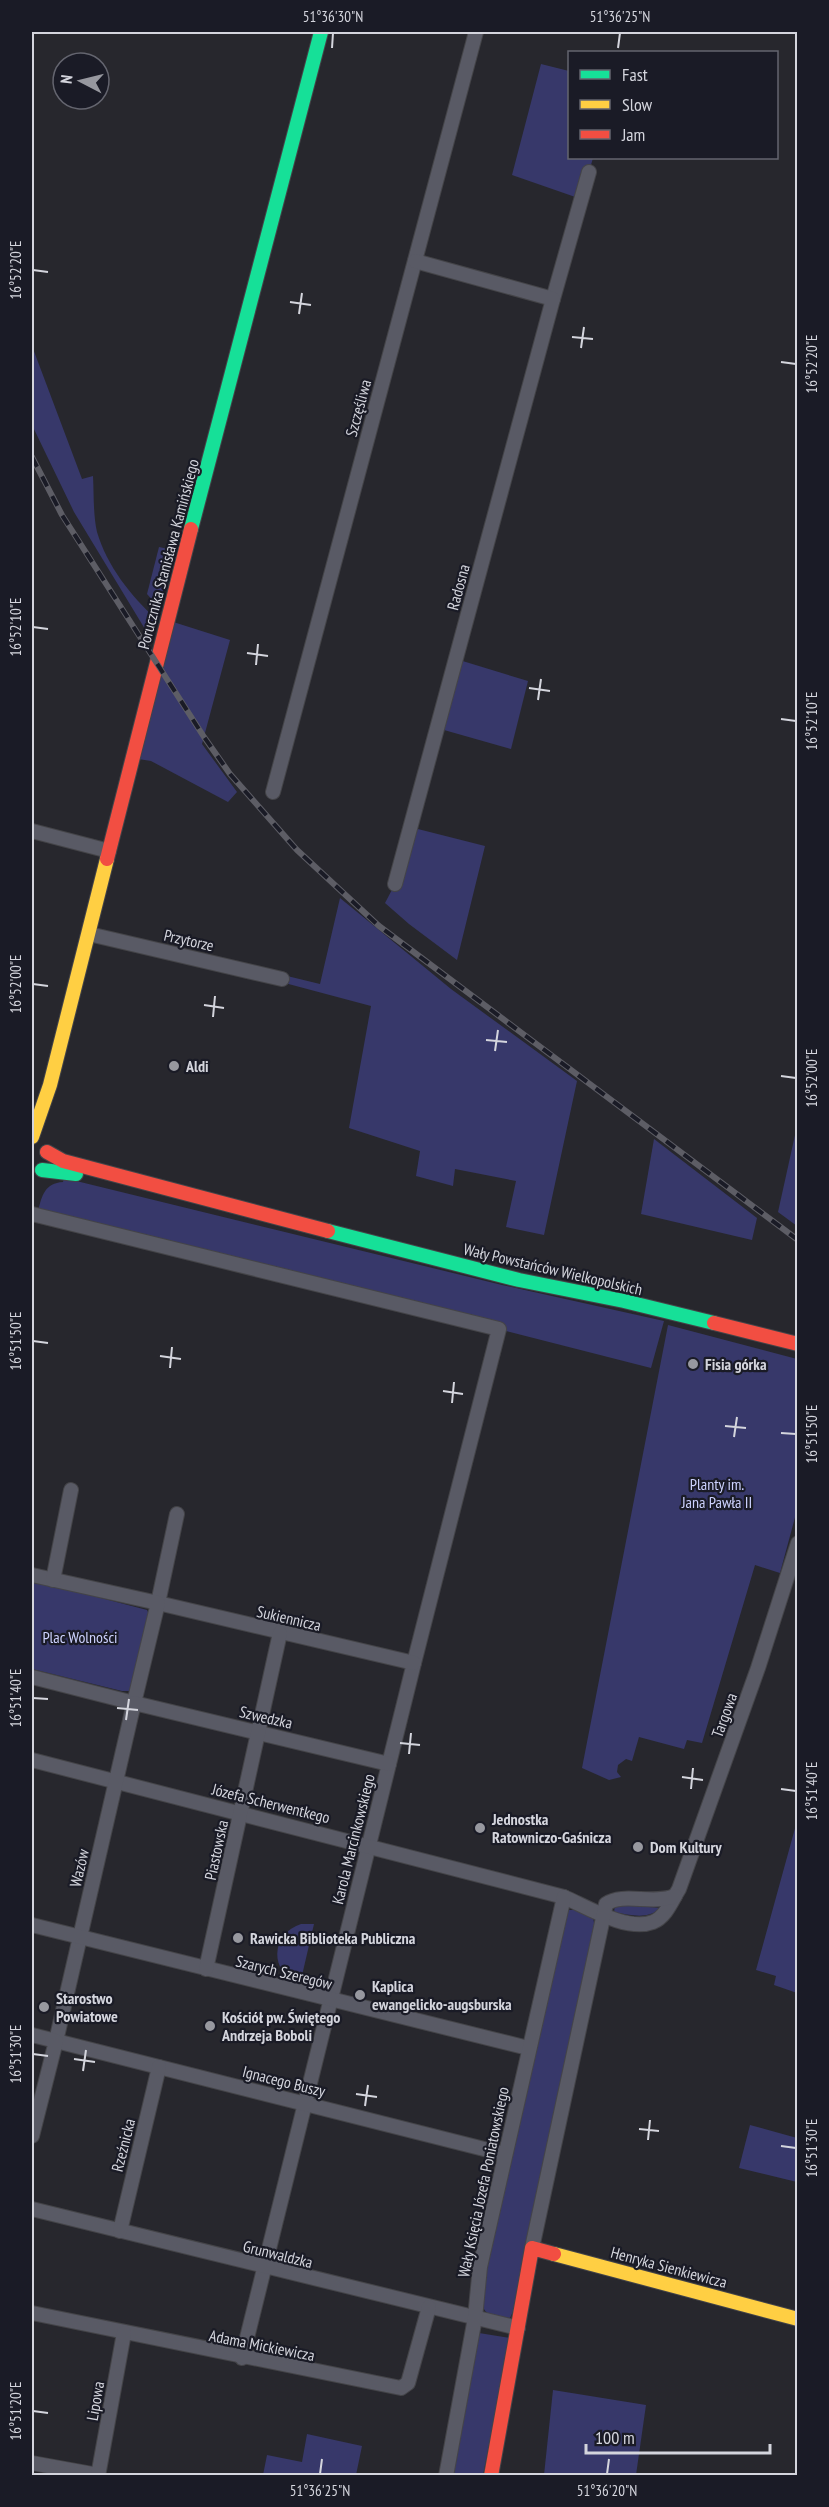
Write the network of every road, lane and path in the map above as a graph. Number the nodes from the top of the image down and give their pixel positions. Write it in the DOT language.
graph roads {
  1 [pos="321,32"];
  2 [pos="476,32"];
  3 [pos="589,172"];
  4 [pos="415,261"];
  5 [pos="553,299"];
  6 [pos="273,792"];
  7 [pos="32,831"];
  8 [pos="109,851"];
  9 [pos="395,884"];
  10 [pos="89,934"];
  11 [pos="282,979"];
  12 [pos="38,1145"];
  13 [pos="37,1171"];
  14 [pos="32,1215"];
  15 [pos="301,1225"];
  16 [pos="798,1344"];
  17 [pos="71,1490"];
  18 [pos="177,1514"];
  19 [pos="798,1542"];
  20 [pos="32,1575"];
  21 [pos="53,1581"];
  22 [pos="158,1603"];
  23 [pos="280,1633"];
  24 [pos="414,1663"];
  25 [pos="32,1677"];
  26 [pos="134,1703"];
  27 [pos="259,1732"];
  28 [pos="32,1760"];
  29 [pos="389,1764"];
  30 [pos="116,1781"];
  31 [pos="241,1812"];
  32 [pos="369,1845"];
  33 [pos="675,1896"];
  34 [pos="564,1897"];
  35 [pos="603,1916"];
  36 [pos="32,1925"];
  37 [pos="81,1938"];
  38 [pos="206,1969"];
  39 [pos="330,2000"];
  40 [pos="32,2035"];
  41 [pos="56,2041"];
  42 [pos="528,2048"];
  43 [pos="159,2067"];
  44 [pos="305,2103"];
  45 [pos="32,2136"];
  46 [pos="504,2154"];
  47 [pos="32,2209"];
  48 [pos="120,2231"];
  49 [pos="532,2248"];
  50 [pos="266,2268"];
  51 [pos="429,2307"];
  52 [pos="32,2313"];
  53 [pos="475,2318"];
  54 [pos="798,2319"];
  55 [pos="518,2328"];
  56 [pos="124,2333"];
  57 [pos="242,2358"];
  58 [pos="32,2463"];
  59 [pos="98,2475"];
  60 [pos="446,2475"];
  61 [pos="491,2475"];
  1 -- 8 [label="street, Porucznika Stanisława Kamińskiego"];
  2 -- 4 [label="street, Szczęśliwa"];
  3 -- 5 [label="street, Radosna"];
  4 -- 5 [label="street"];
  4 -- 6 [label="street, Szczęśliwa"];
  5 -- 9 [label="street, Radosna"];
  7 -- 8 [label="street"];
  8 -- 10 [label="street, Porucznika Stanisława Kamińskiego"];
  10 -- 11 [label="street, Przytorze"];
  10 -- 12 [label="street, Porucznika Stanisława Kamińskiego"];
  12 -- 13 [label="street, Porucznika Stanisława Kamińskiego"];
  12 -- 15 [label="street, Wały Powstańców Wielkopolskich"];
  13 -- 15 [label="street, Wały Powstańców Wielkopolskich"];
  14 -- 24 [label="street, Karola Marcinkowskiego"];
  15 -- 16 [label="street, Wały Powstańców Wielkopolskich"];
  17 -- 21 [label="street"];
  18 -- 22 [label="street"];
  19 -- 33 [label="street, Targowa"];
  20 -- 21 [label="street"];
  21 -- 22 [label="street"];
  22 -- 23 [label="street, Sukiennicza"];
  22 -- 26 [label="street"];
  23 -- 24 [label="street, Sukiennicza"];
  23 -- 27 [label="street, Piastowska"];
  24 -- 29 [label="street, Karola Marcinkowskiego"];
  25 -- 26 [label="street"];
  26 -- 27 [label="street, Szwedzka"];
  26 -- 30 [label="street, Wazów"];
  27 -- 29 [label="street, Szwedzka"];
  27 -- 31 [label="street, Piastowska"];
  28 -- 30 [label="street, Józefa Scherwentkego"];
  29 -- 32 [label="street, Karola Marcinkowskiego"];
  30 -- 31 [label="street, Józefa Scherwentkego"];
  30 -- 37 [label="street, Wazów"];
  31 -- 32 [label="street, Józefa Scherwentkego"];
  31 -- 38 [label="street, Piastowska"];
  32 -- 34 [label="street, Józefa Scherwentkego"];
  32 -- 39 [label="street, Karola Marcinkowskiego"];
  33 -- 35 [label="street"];
  33 -- 35 [label="street, Targowa"];
  34 -- 35 [label="street, Józefa Scherwentkego"];
  34 -- 42 [label="street, Wały Księcia Józefa Poniatowskiego"];
  35 -- 49 [label="street"];
  36 -- 37 [label="street, Szarych Szeregów"];
  37 -- 38 [label="street, Szarych Szeregów"];
  37 -- 41 [label="street, Wazów"];
  38 -- 39 [label="street, Szarych Szeregów"];
  39 -- 42 [label="street, Szarych Szeregów"];
  39 -- 44 [label="street, Karola Marcinkowskiego"];
  40 -- 41 [label="street, Ignacego Buszy"];
  41 -- 43 [label="street, Ignacego Buszy"];
  41 -- 45 [label="street, Wazów"];
  42 -- 46 [label="street, Wały Księcia Józefa Poniatowskiego"];
  43 -- 44 [label="street, Ignacego Buszy"];
  43 -- 48 [label="street, Rzeźnicka"];
  44 -- 46 [label="street, Ignacego Buszy"];
  44 -- 50 [label="street, Karola Marcinkowskiego"];
  46 -- 53 [label="street, Wały Księcia Józefa Poniatowskiego"];
  47 -- 48 [label="street, Grunwaldzka"];
  48 -- 50 [label="street, Grunwaldzka"];
  49 -- 54 [label="street, Henryka Sienkiewicza"];
  49 -- 55 [label="street"];
  50 -- 51 [label="street, Grunwaldzka"];
  50 -- 57 [label="street, Karola Marcinkowskiego"];
  51 -- 53 [label="street, Grunwaldzka"];
  51 -- 57 [label="street, Adama Mickiewicza"];
  52 -- 56 [label="street, Adama Mickiewicza"];
  53 -- 55 [label="street, Grunwaldzka"];
  53 -- 60 [label="street, Wały Księcia Józefa Poniatowskiego"];
  55 -- 61 [label="street"];
  56 -- 57 [label="street, Adama Mickiewicza"];
  56 -- 59 [label="street, Lipowa"];
  58 -- 59 [label="street"];
}
